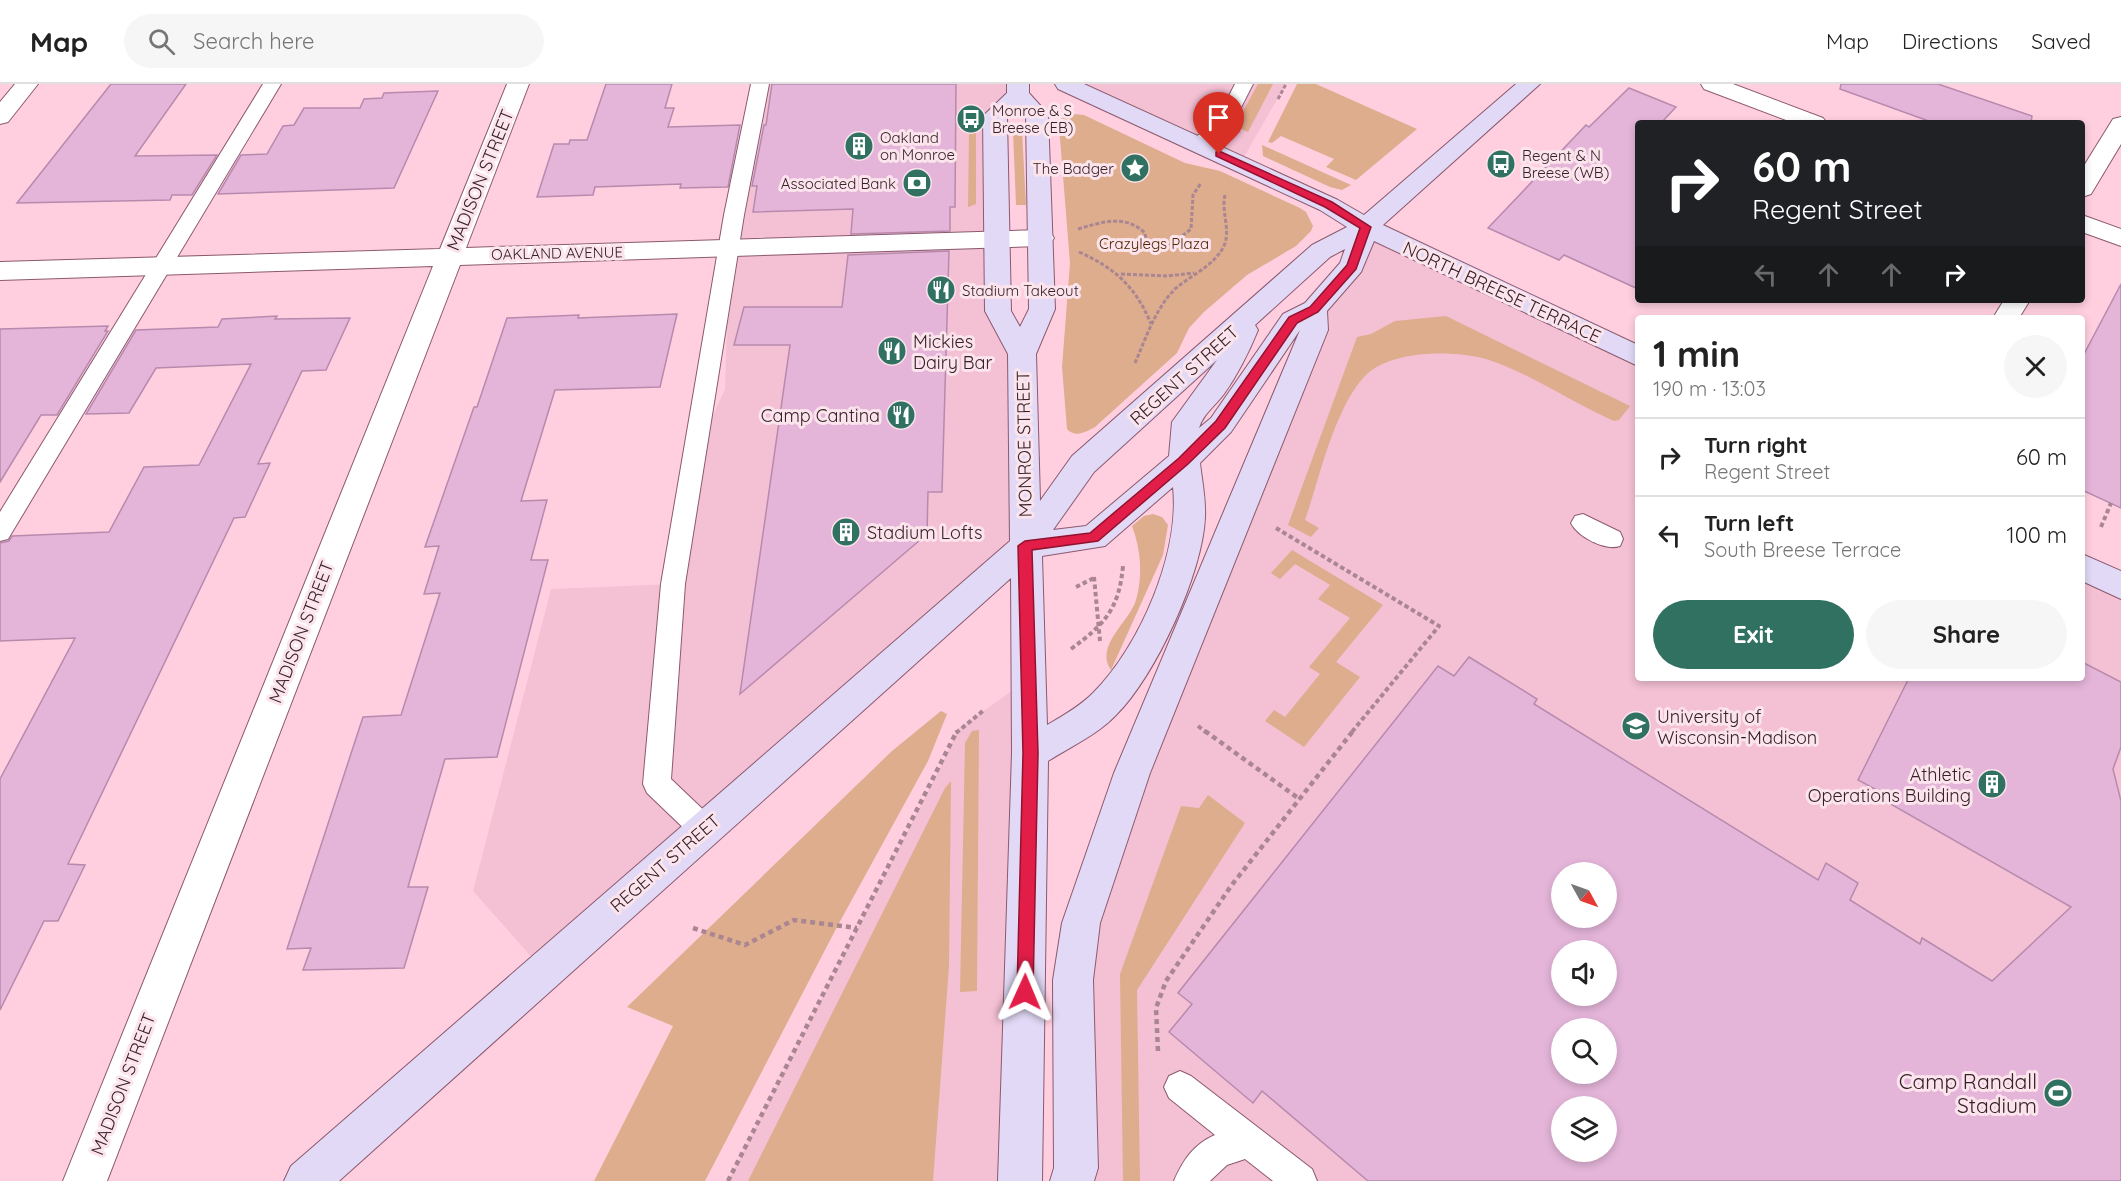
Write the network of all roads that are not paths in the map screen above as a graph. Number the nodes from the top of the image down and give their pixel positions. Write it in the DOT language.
graph roads {
  1 [pos="27,84"];
  2 [pos="272,84"];
  3 [pos="518,84"];
  4 [pos="760,84"];
  5 [pos="1244,84"];
  6 [pos="1529,84"];
  7 [pos="1712,84"];
  8 [pos="1076,86"];
  9 [pos="1018,89"];
  10 [pos="0,117"];
  11 [pos="1807,120"];
  12 [pos="2121,124"];
  13 [pos="1198,144"];
  14 [pos="2085,184"];
  15 [pos="2085,224"];
  16 [pos="1366,227"];
  17 [pos="1041,238"];
  18 [pos="2121,238"];
  19 [pos="997,240"];
  20 [pos="729,250"];
  21 [pos="450,256"];
  22 [pos="163,266"];
  23 [pos="0,271"];
  24 [pos="1314,309"];
  25 [pos="1248,318"];
  26 [pos="1023,354"];
  27 [pos="1635,355"];
  28 [pos="1184,461"];
  29 [pos="1582,523"];
  30 [pos="0,532"];
  31 [pos="1611,538"];
  32 [pos="1025,546"];
  33 [pos="2085,568"];
  34 [pos="2121,586"];
  35 [pos="1030,753"];
  36 [pos="704,829"];
  37 [pos="1180,1086"];
  38 [pos="1249,1141"];
  39 [pos="85,1181"];
  40 [pos="306,1181"];
  41 [pos="1020,1181"];
  42 [pos="1072,1181"];
  43 [pos="1191,1181"];
  44 [pos="1300,1181"];
  1 -- 10 [label="street"];
  2 -- 22 [label="lane"];
  3 -- 21 [label="street, MADISON STREET"];
  4 -- 20 [label="lane"];
  5 -- 13 [label="lane"];
  6 -- 16 [label="main road, REGENT STREET"];
  7 -- 11 [label="street"];
  8 -- 13 [label="main road, NORTH BREESE TERRACE"];
  9 -- 17 [label="main road, MONROE STREET"];
  9 -- 19 [label="main road, MONROE STREET"];
  12 -- 14 [label="street"];
  13 -- 16 [label="main road, NORTH BREESE TERRACE"];
  15 -- 18 [label="street"];
  16 -- 24 [label="main road, REGENT STREET"];
  16 -- 25 [label="main road, REGENT STREET"];
  16 -- 27 [label="main road, NORTH BREESE TERRACE"];
  17 -- 19 [label="street, OAKLAND AVENUE"];
  17 -- 26 [label="main road, MONROE STREET"];
  19 -- 20 [label="street, OAKLAND AVENUE"];
  19 -- 26 [label="main road, MONROE STREET"];
  20 -- 21 [label="street, OAKLAND AVENUE"];
  20 -- 36 [label="lane"];
  21 -- 22 [label="street, OAKLAND AVENUE"];
  21 -- 39 [label="street, MADISON STREET"];
  22 -- 23 [label="street, OAKLAND AVENUE"];
  22 -- 30 [label="lane"];
  24 -- 28 [label="main road, REGENT STREET"];
  24 -- 42 [label="main road"];
  25 -- 28 [label="main road"];
  25 -- 32 [label="main road, REGENT STREET"];
  26 -- 32 [label="main road, MONROE STREET"];
  28 -- 32 [label="main road, REGENT STREET"];
  28 -- 35 [label="main road"];
  29 -- 31 [label="lane"];
  32 -- 35 [label="main road, MONROE STREET"];
  32 -- 36 [label="main road, REGENT STREET"];
  33 -- 34 [label="main road"];
  35 -- 41 [label="main road, MONROE STREET"];
  36 -- 40 [label="main road, REGENT STREET"];
  37 -- 38 [label="lane"];
  38 -- 43 [label="lane"];
  38 -- 44 [label="lane"];
}
